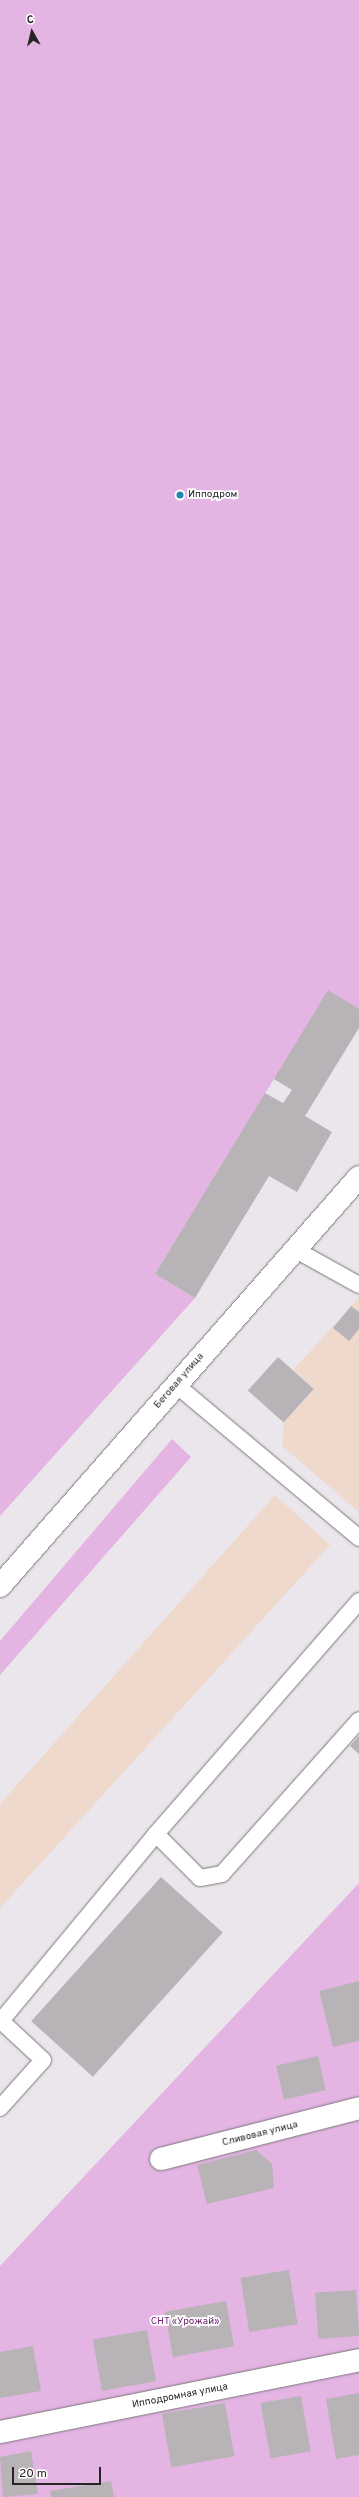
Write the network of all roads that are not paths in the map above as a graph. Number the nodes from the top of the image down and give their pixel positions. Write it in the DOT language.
graph roads {
  1 [pos="359,1177"];
  2 [pos="294,1249"];
  3 [pos="359,1285"];
  4 [pos="176,1384"];
  5 [pos="359,1538"];
  6 [pos="0,1586"];
  7 [pos="359,1601"];
  8 [pos="359,1720"];
  9 [pos="156,1834"];
  10 [pos="0,2021"];
  11 [pos="0,2108"];
  12 [pos="359,2108"];
  13 [pos="161,2159"];
  14 [pos="359,2360"];
  15 [pos="0,2432"];
  1 -- 2 [label="street, Беговая улица"];
  2 -- 3 [label="lane"];
  2 -- 4 [label="street, Беговая улица"];
  4 -- 5 [label="lane"];
  4 -- 6 [label="street, Беговая улица"];
  7 -- 9 [label="lane"];
  8 -- 9 [label="lane"];
  9 -- 10 [label="lane"];
  10 -- 11 [label="lane"];
  12 -- 13 [label="street, Сливовая улица"];
  14 -- 15 [label="street, Ипподромная улица"];
}
